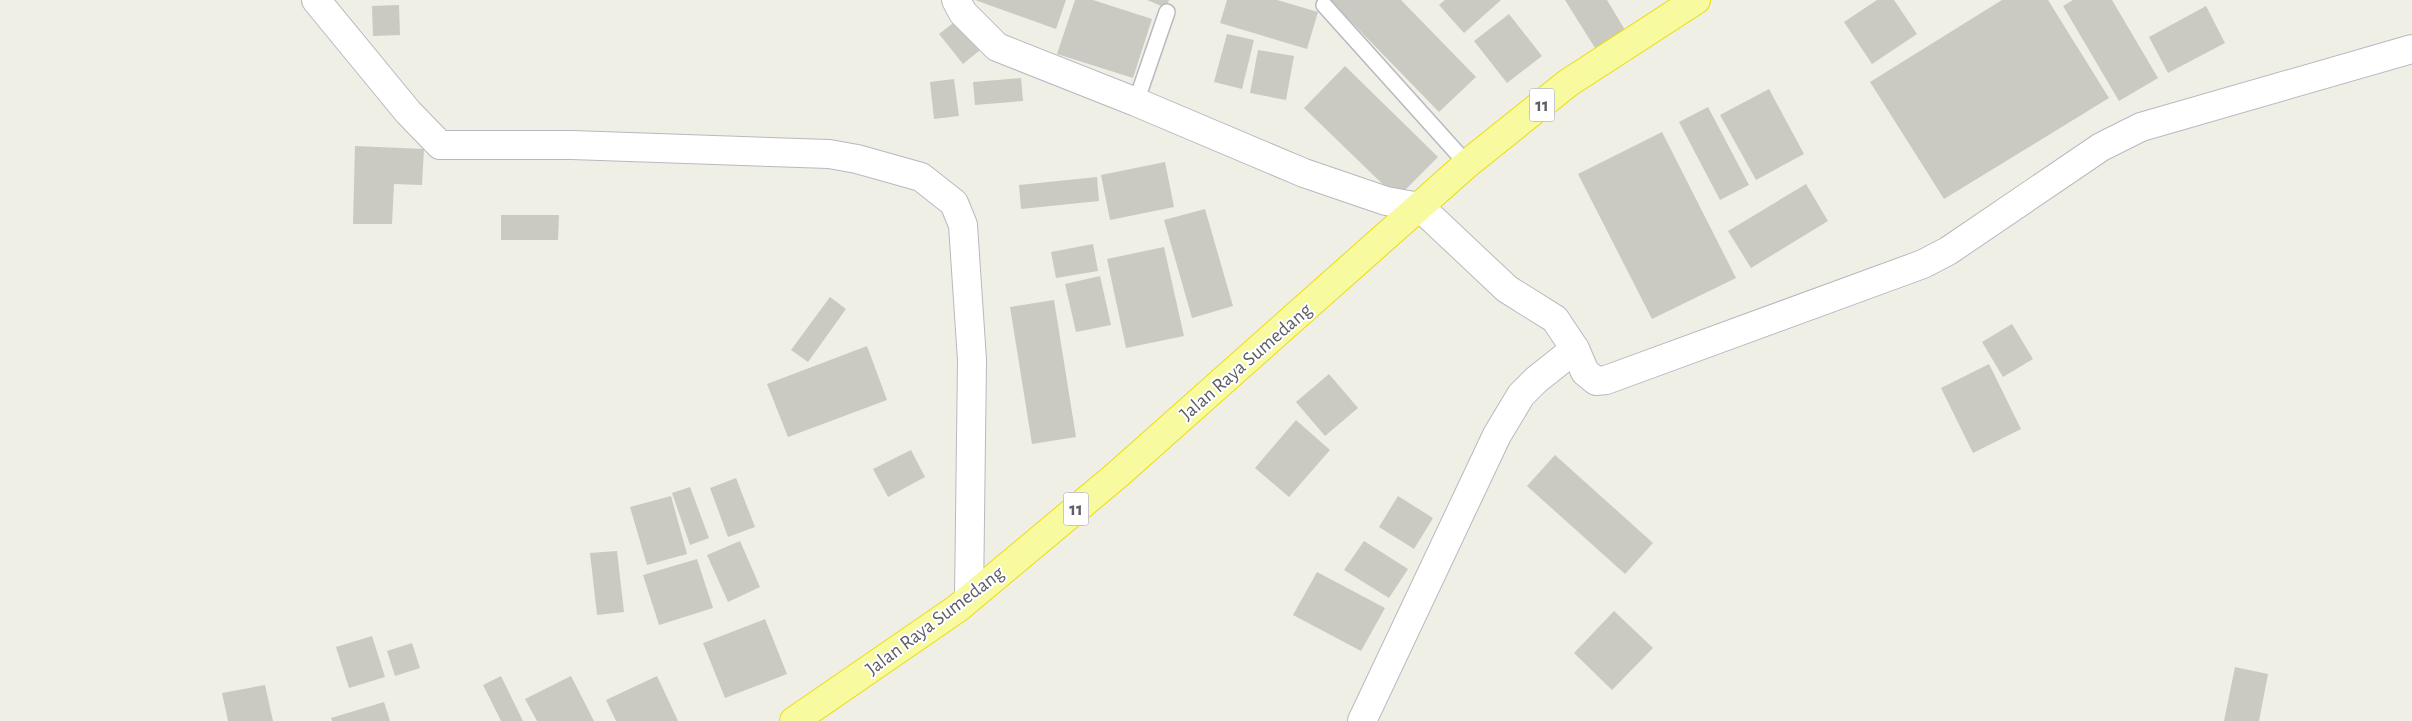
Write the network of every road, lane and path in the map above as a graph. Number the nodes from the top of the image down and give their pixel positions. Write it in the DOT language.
graph roads {
  1 [pos="316,0"];
  2 [pos="956,0"];
  3 [pos="1696,0"];
  4 [pos="1324,5"];
  5 [pos="1167,12"];
  6 [pos="2412,49"];
  7 [pos="1136,102"];
  8 [pos="1468,164"];
  9 [pos="1420,207"];
  10 [pos="1575,349"];
  11 [pos="969,598"];
  12 [pos="794,721"];
  13 [pos="1362,721"];
  1 -- 11 [label="street"];
  2 -- 7 [label="street"];
  3 -- 8 [label="highway, Jalan Raya Sumedang / 11"];
  4 -- 8 [label="lane"];
  5 -- 7 [label="lane"];
  6 -- 10 [label="street"];
  7 -- 9 [label="street"];
  8 -- 9 [label="highway, Jalan Raya Sumedang / 11"];
  9 -- 10 [label="street"];
  9 -- 11 [label="highway, Jalan Raya Sumedang / 11"];
  10 -- 13 [label="street"];
  11 -- 12 [label="highway, Jalan Raya Sumedang / 11"];
}
